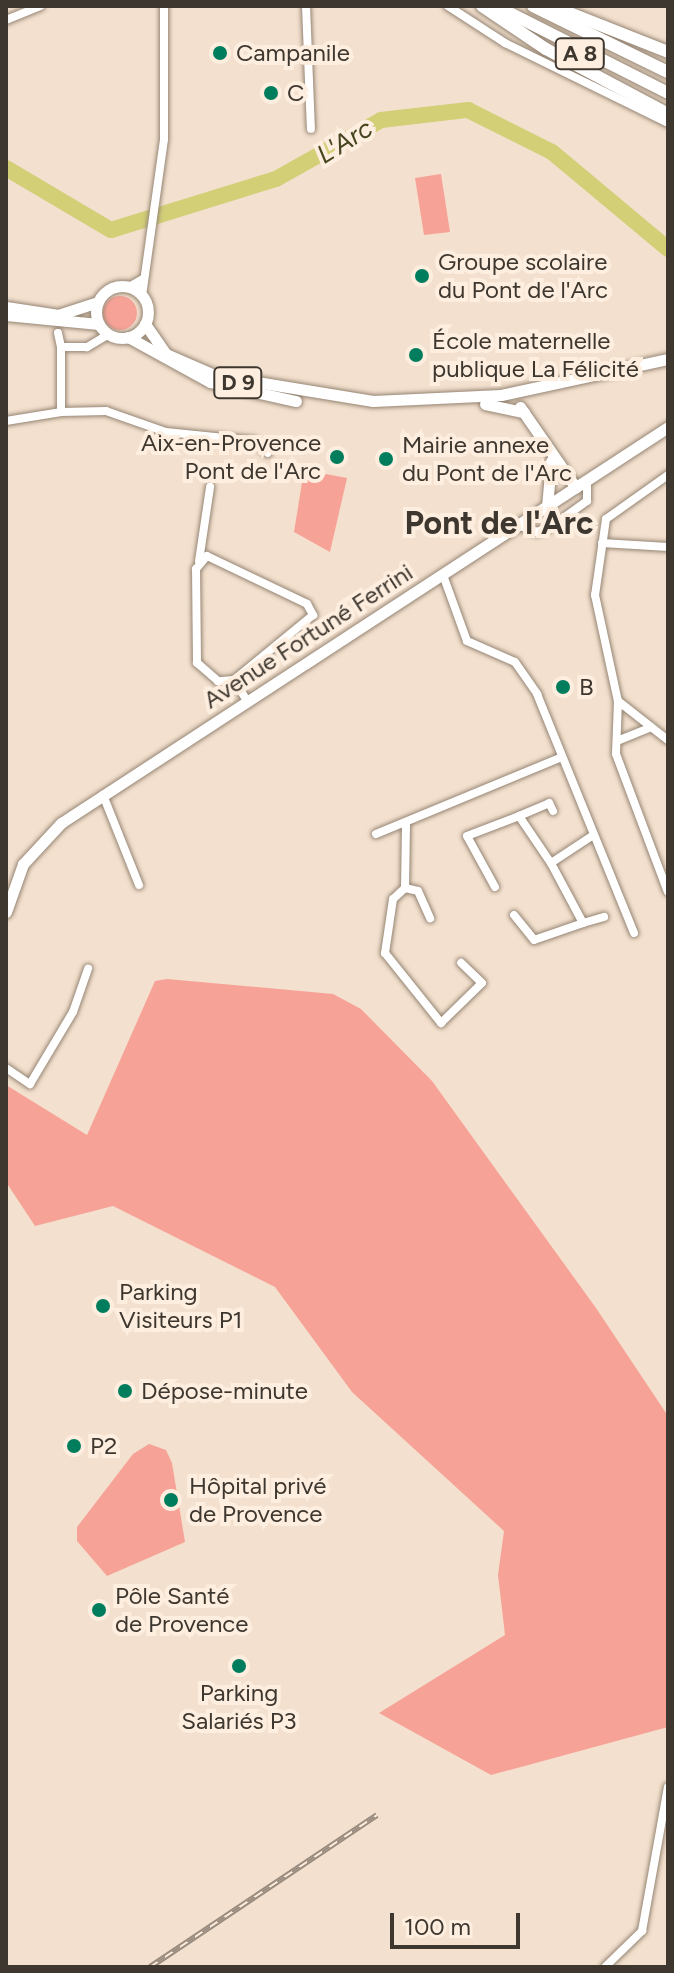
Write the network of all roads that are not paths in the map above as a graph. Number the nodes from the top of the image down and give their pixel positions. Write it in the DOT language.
graph roads {
  1 [pos="40,6"];
  2 [pos="164,6"];
  3 [pos="306,6"];
  4 [pos="448,6"];
  5 [pos="482,6"];
  6 [pos="496,6"];
  7 [pos="533,6"];
  8 [pos="552,6"];
  9 [pos="6,20"];
  10 [pos="668,52"];
  11 [pos="668,72"];
  12 [pos="668,93"];
  13 [pos="668,114"];
  14 [pos="668,123"];
  15 [pos="311,129"];
  16 [pos="144,274"];
  17 [pos="129,287"];
  18 [pos="142,296"];
  19 [pos="98,302"];
  20 [pos="6,307"];
  21 [pos="6,315"];
  22 [pos="145,324"];
  23 [pos="103,332"];
  24 [pos="58,333"];
  25 [pos="128,337"];
  26 [pos="61,347"];
  27 [pos="668,359"];
  28 [pos="546,386"];
  29 [pos="300,398"];
  30 [pos="499,399"];
  31 [pos="61,412"];
  32 [pos="528,416"];
  33 [pos="6,421"];
  34 [pos="668,427"];
  35 [pos="548,449"];
  36 [pos="268,453"];
  37 [pos="668,475"];
  38 [pos="582,485"];
  39 [pos="210,487"];
  40 [pos="547,507"];
  41 [pos="520,526"];
  42 [pos="602,543"];
  43 [pos="668,547"];
  44 [pos="199,561"];
  45 [pos="443,575"];
  46 [pos="234,680"];
  47 [pos="247,701"];
  48 [pos="618,701"];
  49 [pos="652,727"];
  50 [pos="668,740"];
  51 [pos="617,741"];
  52 [pos="562,757"];
  53 [pos="103,795"];
  54 [pos="553,811"];
  55 [pos="519,816"];
  56 [pos="406,825"];
  57 [pos="376,834"];
  58 [pos="592,836"];
  59 [pos="551,863"];
  60 [pos="139,885"];
  61 [pos="495,887"];
  62 [pos="405,888"];
  63 [pos="668,892"];
  64 [pos="6,912"];
  65 [pos="514,915"];
  66 [pos="604,917"];
  67 [pos="430,918"];
  68 [pos="583,923"];
  69 [pos="634,933"];
  70 [pos="461,963"];
  71 [pos="88,969"];
  72 [pos="6,1068"];
  73 [pos="668,1787"];
  74 [pos="664,1848"];
  75 [pos="605,1967"];
  1 -- 9 [label="street"];
  2 -- 16 [label="street"];
  3 -- 15 [label="street"];
  4 -- 14 [label="street"];
  5 -- 13 [label="highway"];
  6 -- 12 [label="highway, A 8"];
  7 -- 11 [label="highway, A 8"];
  8 -- 10 [label="highway"];
  16 -- 17 [label="street"];
  16 -- 18 [label="street"];
  17 -- 18 [label="main road"];
  17 -- 19 [label="main road"];
  18 -- 22 [label="main road"];
  19 -- 20 [label="main road"];
  19 -- 23 [label="main road"];
  21 -- 23 [label="main road"];
  22 -- 25 [label="main road"];
  22 -- 29 [label="main road, D 9"];
  23 -- 25 [label="main road"];
  23 -- 26 [label="street"];
  24 -- 26 [label="street"];
  25 -- 29 [label="main road, D 9"];
  26 -- 31 [label="street"];
  27 -- 28 [label="main road, D 9"];
  28 -- 30 [label="main road, D 9"];
  28 -- 32 [label="main road"];
  29 -- 30 [label="main road, D 9"];
  30 -- 32 [label="main road"];
  31 -- 33 [label="street"];
  31 -- 36 [label="street"];
  32 -- 35 [label="main road"];
  34 -- 38 [label="main road, Avenue Fortuné Ferrini"];
  35 -- 38 [label="main road"];
  35 -- 40 [label="main road"];
  37 -- 42 [label="street"];
  38 -- 40 [label="main road, Avenue Fortuné Ferrini"];
  38 -- 41 [label="street"];
  39 -- 44 [label="street"];
  40 -- 41 [label="main road, Avenue Fortuné Ferrini"];
  41 -- 45 [label="main road, Avenue Fortuné Ferrini"];
  42 -- 43 [label="street"];
  42 -- 48 [label="street"];
  44 -- 46 [label="street"];
  44 -- 46 [label="street"];
  45 -- 47 [label="main road, Avenue Fortuné Ferrini"];
  45 -- 52 [label="street"];
  46 -- 47 [label="street"];
  47 -- 53 [label="main road, Avenue Fortuné Ferrini"];
  48 -- 49 [label="street"];
  48 -- 51 [label="street"];
  49 -- 50 [label="street"];
  49 -- 51 [label="street"];
  51 -- 63 [label="street"];
  52 -- 56 [label="street"];
  52 -- 58 [label="street"];
  53 -- 60 [label="street"];
  53 -- 64 [label="main road, Avenue Fortuné Ferrini"];
  54 -- 55 [label="street"];
  55 -- 59 [label="street"];
  55 -- 61 [label="street"];
  56 -- 57 [label="street"];
  56 -- 62 [label="street"];
  58 -- 59 [label="street"];
  58 -- 69 [label="street"];
  59 -- 68 [label="street"];
  62 -- 67 [label="street"];
  62 -- 70 [label="street"];
  65 -- 68 [label="street"];
  66 -- 68 [label="street"];
  71 -- 72 [label="street"];
  73 -- 74 [label="street"];
  74 -- 75 [label="street"];
}
